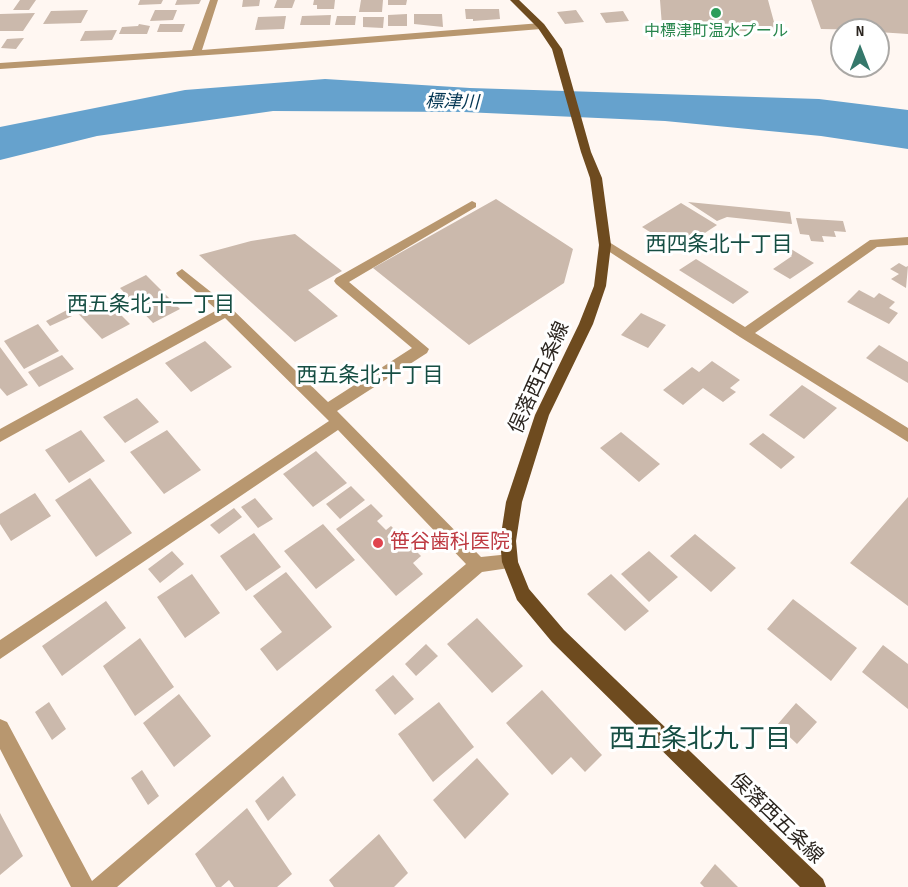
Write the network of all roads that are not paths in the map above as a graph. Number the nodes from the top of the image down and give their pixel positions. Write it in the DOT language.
graph roads {
  1 [pos="214,0"];
  2 [pos="514,0"];
  3 [pos="541,26"];
  4 [pos="196,53"];
  5 [pos="0,66"];
  6 [pos="472,205"];
  7 [pos="908,241"];
  8 [pos="604,245"];
  9 [pos="182,273"];
  10 [pos="226,311"];
  11 [pos="745,334"];
  12 [pos="326,410"];
  13 [pos="339,422"];
  14 [pos="0,436"];
  15 [pos="908,436"];
  16 [pos="510,562"];
  17 [pos="478,565"];
  18 [pos="0,650"];
  19 [pos="0,729"];
  20 [pos="83,887"];
  21 [pos="100,887"];
  22 [pos="815,887"];
  1 -- 4 [label="street"];
  2 -- 3 [label="main road, 俣落西五条線"];
  3 -- 4 [label="street"];
  3 -- 8 [label="main road, 俣落西五条線"];
  4 -- 5 [label="street"];
  6 -- 12 [label="street"];
  7 -- 11 [label="street"];
  8 -- 11 [label="street"];
  8 -- 16 [label="main road, 俣落西五条線"];
  9 -- 10 [label="street"];
  10 -- 12 [label="street"];
  10 -- 14 [label="street"];
  11 -- 15 [label="street"];
  12 -- 13 [label="street"];
  13 -- 17 [label="street"];
  13 -- 18 [label="street"];
  16 -- 17 [label="street"];
  16 -- 22 [label="main road, 俣落西五条線"];
  17 -- 21 [label="street"];
  19 -- 20 [label="street"];
}
